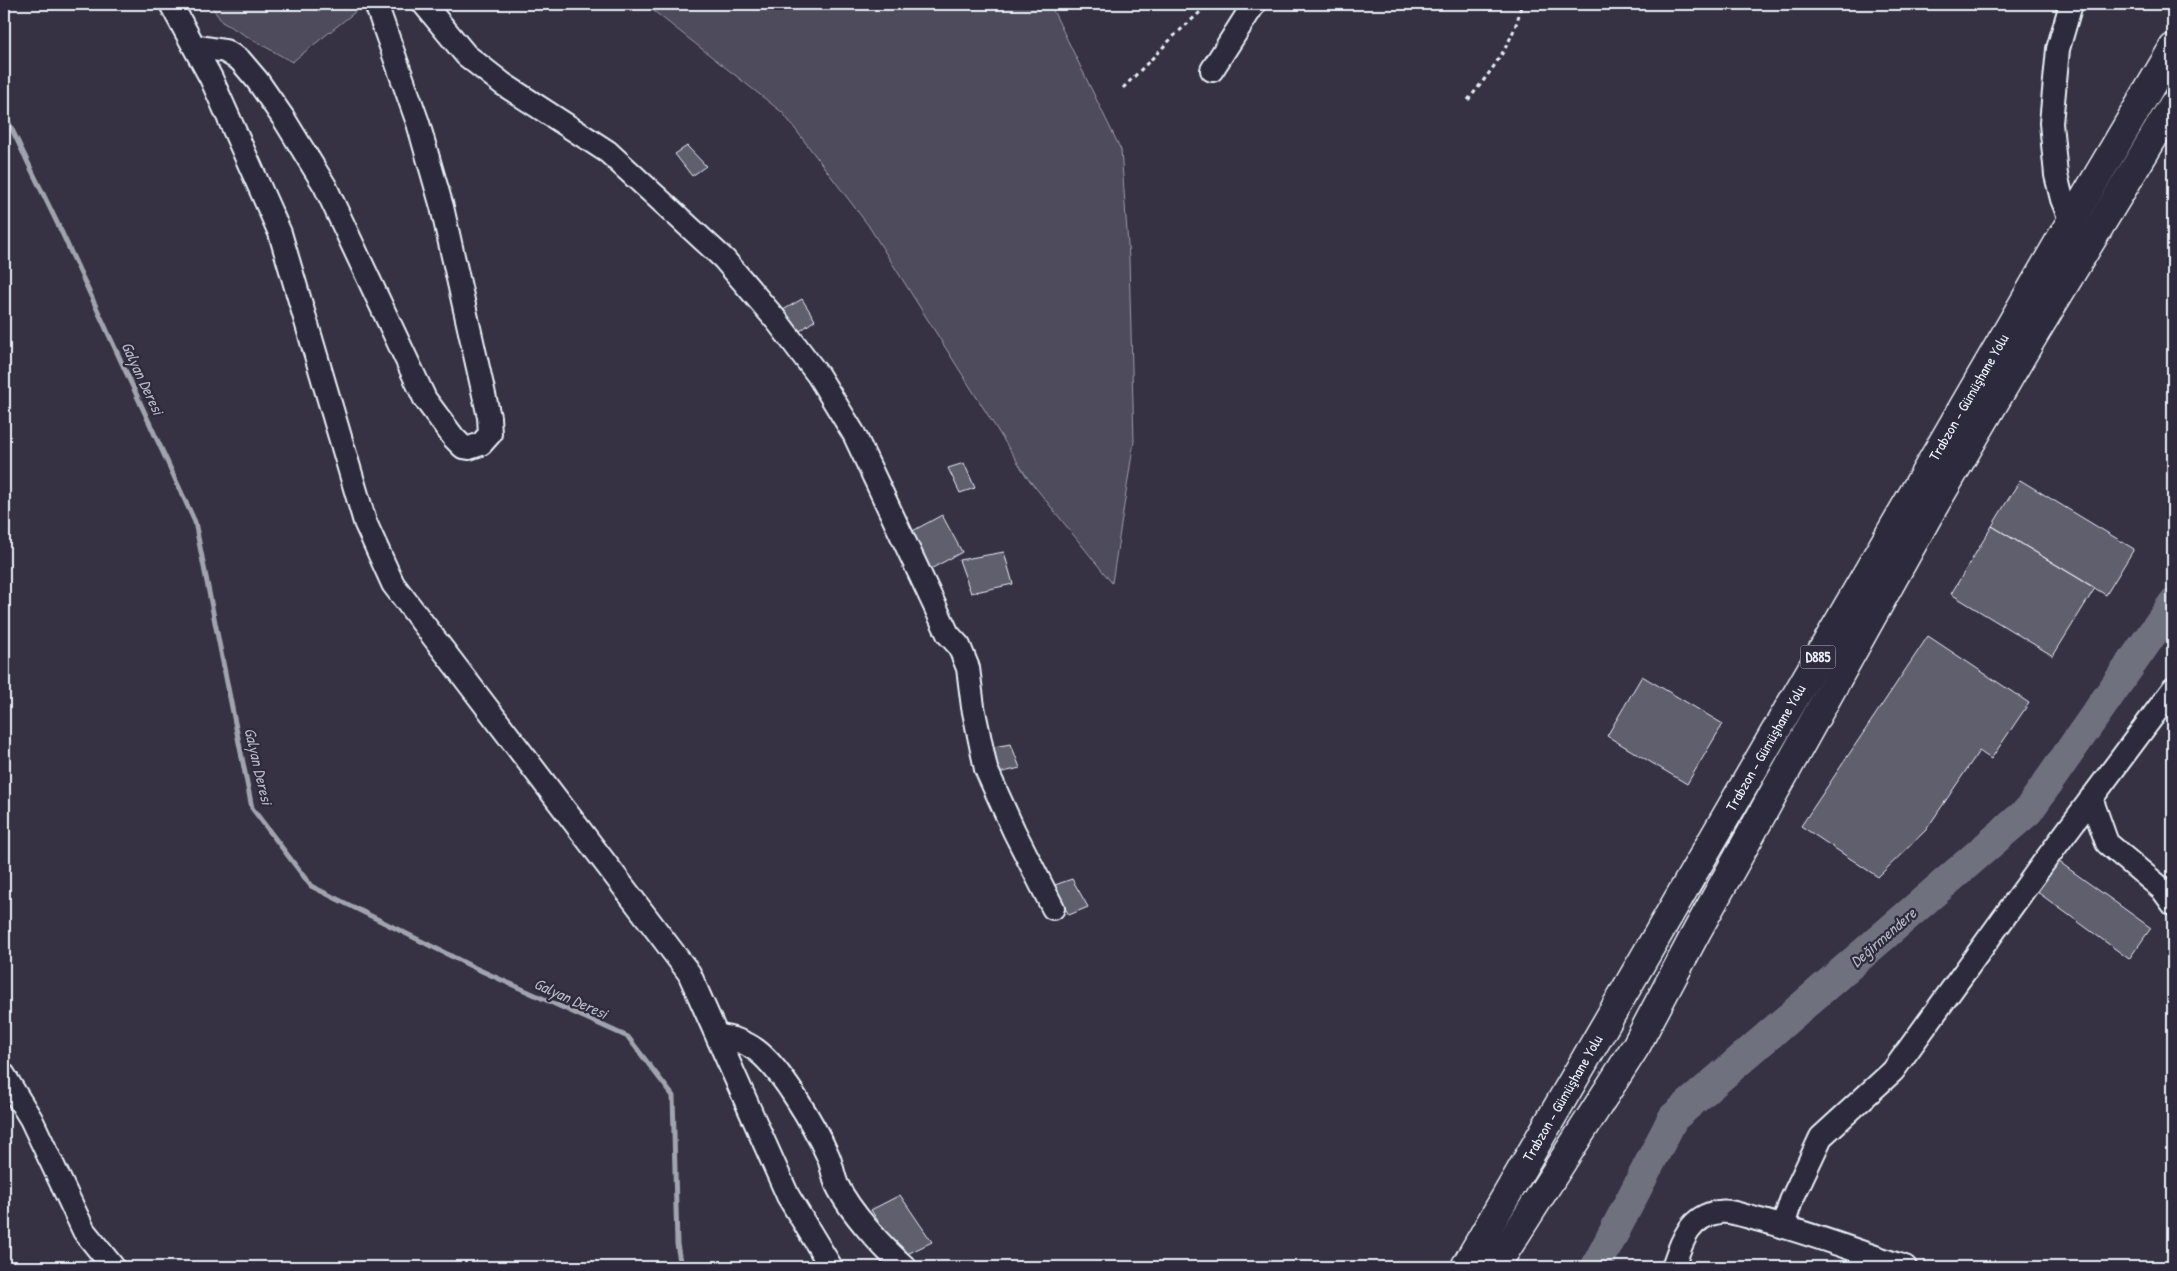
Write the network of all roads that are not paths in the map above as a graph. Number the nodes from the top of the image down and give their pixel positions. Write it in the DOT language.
graph roads {
  1 [pos="172,4"];
  2 [pos="376,4"];
  3 [pos="424,4"];
  4 [pos="1254,4"];
  5 [pos="2071,4"];
  6 [pos="194,46"];
  7 [pos="2173,48"];
  8 [pos="1212,70"];
  9 [pos="2173,105"];
  10 [pos="2071,221"];
  11 [pos="2173,689"];
  12 [pos="2091,798"];
  13 [pos="2173,904"];
  14 [pos="1053,908"];
  15 [pos="717,1035"];
  16 [pos="4,1076"];
  17 [pos="1783,1226"];
  18 [pos="113,1267"];
  19 [pos="831,1267"];
  20 [pos="905,1267"];
  21 [pos="1465,1267"];
  22 [pos="1495,1267"];
  23 [pos="1674,1267"];
  24 [pos="1906,1267"];
  1 -- 6 [label="street"];
  2 -- 6 [label="street"];
  3 -- 14 [label="street"];
  4 -- 8 [label="street"];
  5 -- 10 [label="street"];
  6 -- 15 [label="street"];
  7 -- 10 [label="highway, Trabzon - Gümüşhane Yolu / D885"];
  9 -- 22 [label="highway, Trabzon - Gümüşhane Yolu / D885"];
  10 -- 21 [label="highway, Trabzon - Gümüşhane Yolu / D885"];
  11 -- 12 [label="street"];
  12 -- 13 [label="street"];
  12 -- 17 [label="street"];
  15 -- 19 [label="street"];
  15 -- 20 [label="street"];
  16 -- 18 [label="street"];
  17 -- 23 [label="street"];
  17 -- 24 [label="street"];
}
